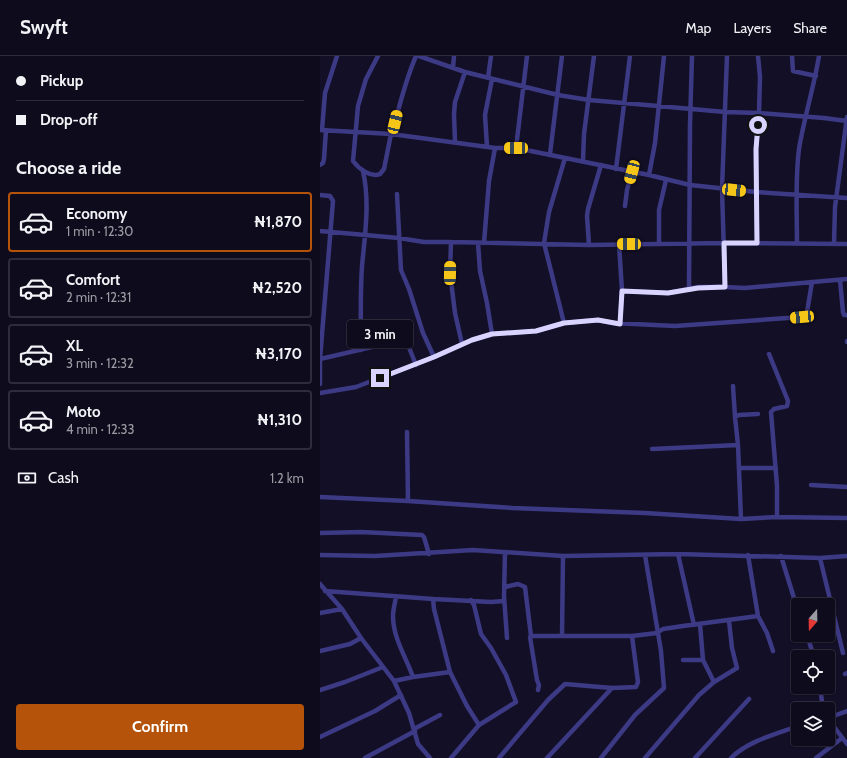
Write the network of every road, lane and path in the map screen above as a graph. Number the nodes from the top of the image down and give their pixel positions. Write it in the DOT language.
graph roads {
  1 [pos="337,56"];
  2 [pos="378,56"];
  3 [pos="416,56"];
  4 [pos="419,56"];
  5 [pos="454,56"];
  6 [pos="491,56"];
  7 [pos="527,56"];
  8 [pos="562,56"];
  9 [pos="594,56"];
  10 [pos="630,56"];
  11 [pos="664,56"];
  12 [pos="692,56"];
  13 [pos="727,56"];
  14 [pos="758,56"];
  15 [pos="792,56"];
  16 [pos="819,56"];
  17 [pos="453,68"];
  18 [pos="465,72"];
  19 [pos="816,76"];
  20 [pos="490,78"];
  21 [pos="524,87"];
  22 [pos="558,95"];
  23 [pos="589,100"];
  24 [pos="624,102"];
  25 [pos="658,106"];
  26 [pos="690,109"];
  27 [pos="725,112"];
  28 [pos="759,113"];
  29 [pos="806,117"];
  30 [pos="847,117"];
  31 [pos="847,121"];
  32 [pos="323,130"];
  33 [pos="357,131"];
  34 [pos="391,134"];
  35 [pos="455,142"];
  36 [pos="487,147"];
  37 [pos="495,148"];
  38 [pos="516,148"];
  39 [pos="550,154"];
  40 [pos="566,158"];
  41 [pos="583,161"];
  42 [pos="320,165"];
  43 [pos="601,165"];
  44 [pos="616,169"];
  45 [pos="363,171"];
  46 [pos="632,172"];
  47 [pos="649,175"];
  48 [pos="666,180"];
  49 [pos="690,185"];
  50 [pos="722,189"];
  51 [pos="756,192"];
  52 [pos="397,194"];
  53 [pos="797,194"];
  54 [pos="320,195"];
  55 [pos="836,197"];
  56 [pos="847,198"];
  57 [pos="625,206"];
  58 [pos="320,232"];
  59 [pos="330,232"];
  60 [pos="366,235"];
  61 [pos="399,238"];
  62 [pos="451,242"];
  63 [pos="478,243"];
  64 [pos="484,243"];
  65 [pos="544,243"];
  66 [pos="724,243"];
  67 [pos="757,243"];
  68 [pos="619,244"];
  69 [pos="659,244"];
  70 [pos="689,244"];
  71 [pos="797,244"];
  72 [pos="834,244"];
  73 [pos="847,244"];
  74 [pos="589,245"];
  75 [pos="847,279"];
  76 [pos="840,280"];
  77 [pos="812,282"];
  78 [pos="725,287"];
  79 [pos="689,289"];
  80 [pos="622,291"];
  81 [pos="847,315"];
  82 [pos="564,323"];
  83 [pos="620,324"];
  84 [pos="492,334"];
  85 [pos="462,344"];
  86 [pos="361,350"];
  87 [pos="769,354"];
  88 [pos="434,357"];
  89 [pos="320,359"];
  90 [pos="416,365"];
  91 [pos="320,384"];
  92 [pos="733,386"];
  93 [pos="320,393"];
  94 [pos="758,414"];
  95 [pos="735,417"];
  96 [pos="407,432"];
  97 [pos="738,445"];
  98 [pos="652,449"];
  99 [pos="739,468"];
  100 [pos="776,468"];
  101 [pos="811,485"];
  102 [pos="847,487"];
  103 [pos="320,497"];
  104 [pos="408,501"];
  105 [pos="777,517"];
  106 [pos="847,518"];
  107 [pos="741,519"];
  108 [pos="320,533"];
  109 [pos="505,552"];
  110 [pos="429,554"];
  111 [pos="678,554"];
  112 [pos="320,555"];
  113 [pos="645,555"];
  114 [pos="748,555"];
  115 [pos="563,556"];
  116 [pos="781,556"];
  117 [pos="847,556"];
  118 [pos="820,558"];
  119 [pos="320,584"];
  120 [pos="505,587"];
  121 [pos="325,591"];
  122 [pos="334,591"];
  123 [pos="396,597"];
  124 [pos="794,598"];
  125 [pos="333,599"];
  126 [pos="433,599"];
  127 [pos="504,601"];
  128 [pos="474,602"];
  129 [pos="342,610"];
  130 [pos="320,613"];
  131 [pos="758,616"];
  132 [pos="728,621"];
  133 [pos="700,624"];
  134 [pos="694,625"];
  135 [pos="657,633"];
  136 [pos="531,636"];
  137 [pos="562,636"];
  138 [pos="632,636"];
  139 [pos="361,638"];
  140 [pos="507,638"];
  141 [pos="320,651"];
  142 [pos="773,651"];
  143 [pos="843,653"];
  144 [pos="683,660"];
  145 [pos="703,660"];
  146 [pos="383,667"];
  147 [pos="450,672"];
  148 [pos="413,677"];
  149 [pos="394,681"];
  150 [pos="714,682"];
  151 [pos="612,688"];
  152 [pos="320,690"];
  153 [pos="538,690"];
  154 [pos="401,695"];
  155 [pos="749,699"];
  156 [pos="847,711"];
  157 [pos="440,715"];
  158 [pos="835,716"];
  159 [pos="479,725"];
  160 [pos="835,728"];
  161 [pos="791,729"];
  162 [pos="414,730"];
  163 [pos="320,737"];
  164 [pos="842,738"];
  165 [pos="847,744"];
  166 [pos="364,758"];
  167 [pos="430,758"];
  168 [pos="452,758"];
  169 [pos="499,758"];
  170 [pos="547,758"];
  171 [pos="601,758"];
  172 [pos="645,758"];
  173 [pos="695,758"];
  174 [pos="731,758"];
  175 [pos="816,758"];
  1 -- 32 [label="street"];
  2 -- 33 [label="street"];
  3 -- 34 [label="street"];
  4 -- 17 [label="street"];
  5 -- 17 [label="street"];
  6 -- 20 [label="street"];
  7 -- 21 [label="street"];
  8 -- 22 [label="street"];
  9 -- 23 [label="street"];
  10 -- 24 [label="street"];
  11 -- 25 [label="street"];
  12 -- 26 [label="street"];
  13 -- 27 [label="street"];
  14 -- 28 [label="street"];
  15 -- 19 [label="street"];
  16 -- 19 [label="street"];
  17 -- 18 [label="street"];
  18 -- 20 [label="street"];
  18 -- 35 [label="street"];
  19 -- 29 [label="street"];
  20 -- 21 [label="street"];
  20 -- 36 [label="street"];
  21 -- 22 [label="street"];
  21 -- 38 [label="street"];
  22 -- 23 [label="street"];
  22 -- 39 [label="street"];
  23 -- 24 [label="street"];
  23 -- 41 [label="street"];
  24 -- 25 [label="street"];
  24 -- 44 [label="street"];
  25 -- 26 [label="street"];
  25 -- 47 [label="street"];
  26 -- 27 [label="street"];
  26 -- 49 [label="street"];
  27 -- 28 [label="street"];
  27 -- 50 [label="street"];
  28 -- 29 [label="street"];
  28 -- 51 [label="street"];
  29 -- 31 [label="street"];
  29 -- 53 [label="street"];
  30 -- 31 [label="street"];
  31 -- 55 [label="street"];
  32 -- 33 [label="street"];
  32 -- 42 [label="street"];
  33 -- 34 [label="street"];
  33 -- 45 [label="street"];
  34 -- 35 [label="street"];
  34 -- 45 [label="street"];
  35 -- 36 [label="street"];
  36 -- 37 [label="street"];
  37 -- 38 [label="street"];
  37 -- 64 [label="street"];
  38 -- 39 [label="street"];
  39 -- 40 [label="street"];
  40 -- 41 [label="street"];
  40 -- 65 [label="street"];
  41 -- 43 [label="street"];
  43 -- 44 [label="street"];
  43 -- 74 [label="street"];
  44 -- 46 [label="street"];
  45 -- 60 [label="street"];
  46 -- 47 [label="street"];
  46 -- 57 [label="street"];
  47 -- 48 [label="street"];
  48 -- 49 [label="street"];
  48 -- 69 [label="street"];
  49 -- 50 [label="street"];
  49 -- 70 [label="street"];
  50 -- 51 [label="street"];
  50 -- 66 [label="street"];
  51 -- 53 [label="street"];
  51 -- 67 [label="street"];
  52 -- 61 [label="street"];
  53 -- 55 [label="street"];
  53 -- 71 [label="street"];
  54 -- 59 [label="street"];
  55 -- 56 [label="street"];
  55 -- 72 [label="street"];
  58 -- 59 [label="street"];
  59 -- 60 [label="street"];
  59 -- 89 [label="street"];
  60 -- 61 [label="street"];
  60 -- 86 [label="street"];
  61 -- 62 [label="street"];
  61 -- 88 [label="street"];
  62 -- 63 [label="street"];
  62 -- 85 [label="street"];
  63 -- 64 [label="street"];
  63 -- 84 [label="street"];
  64 -- 65 [label="street"];
  65 -- 74 [label="street"];
  65 -- 82 [label="street"];
  66 -- 67 [label="street"];
  66 -- 70 [label="street"];
  66 -- 78 [label="street"];
  67 -- 71 [label="street"];
  68 -- 69 [label="street"];
  68 -- 74 [label="street"];
  68 -- 80 [label="street"];
  69 -- 70 [label="street"];
  70 -- 79 [label="street"];
  71 -- 72 [label="street"];
  72 -- 73 [label="street"];
  75 -- 76 [label="street"];
  76 -- 77 [label="street"];
  76 -- 81 [label="street"];
  77 -- 78 [label="street"];
  77 -- 83 [label="street"];
  78 -- 79 [label="street"];
  79 -- 80 [label="street"];
  80 -- 83 [label="street"];
  82 -- 83 [label="street"];
  82 -- 84 [label="street"];
  84 -- 85 [label="street"];
  85 -- 88 [label="street"];
  86 -- 89 [label="street"];
  86 -- 90 [label="street"];
  87 -- 100 [label="street"];
  88 -- 90 [label="street"];
  89 -- 91 [label="street"];
  90 -- 93 [label="street"];
  92 -- 95 [label="street"];
  94 -- 95 [label="street"];
  95 -- 97 [label="street"];
  96 -- 104 [label="street"];
  97 -- 98 [label="street"];
  97 -- 99 [label="street"];
  99 -- 100 [label="street"];
  99 -- 107 [label="street"];
  100 -- 105 [label="street"];
  101 -- 102 [label="street"];
  103 -- 104 [label="street"];
  104 -- 107 [label="street"];
  105 -- 106 [label="street"];
  105 -- 107 [label="street"];
  108 -- 110 [label="street"];
  109 -- 110 [label="street"];
  109 -- 115 [label="street"];
  109 -- 120 [label="street"];
  110 -- 112 [label="street"];
  111 -- 113 [label="street"];
  111 -- 114 [label="street"];
  111 -- 134 [label="street"];
  113 -- 115 [label="street"];
  113 -- 135 [label="street"];
  114 -- 116 [label="street"];
  114 -- 131 [label="street"];
  115 -- 137 [label="street"];
  116 -- 118 [label="street"];
  116 -- 124 [label="street"];
  117 -- 118 [label="street"];
  118 -- 143 [label="street"];
  119 -- 121 [label="street"];
  120 -- 127 [label="street"];
  120 -- 136 [label="street"];
  121 -- 122 [label="street"];
  121 -- 125 [label="street"];
  122 -- 123 [label="street"];
  122 -- 125 [label="street"];
  123 -- 126 [label="street"];
  123 -- 148 [label="street"];
  125 -- 129 [label="street"];
  126 -- 128 [label="street"];
  126 -- 147 [label="street"];
  127 -- 128 [label="street"];
  127 -- 140 [label="street"];
  128 -- 159 [label="street"];
  129 -- 130 [label="street"];
  129 -- 139 [label="street"];
  131 -- 132 [label="street"];
  131 -- 142 [label="street"];
  132 -- 133 [label="street"];
  132 -- 150 [label="street"];
  133 -- 134 [label="street"];
  133 -- 145 [label="street"];
  134 -- 135 [label="street"];
  135 -- 138 [label="street"];
  135 -- 171 [label="street"];
  136 -- 137 [label="street"];
  136 -- 153 [label="street"];
  137 -- 138 [label="street"];
  138 -- 151 [label="street"];
  139 -- 141 [label="street"];
  139 -- 146 [label="street"];
  144 -- 145 [label="street"];
  145 -- 150 [label="street"];
  146 -- 149 [label="street"];
  146 -- 152 [label="street"];
  147 -- 148 [label="street"];
  147 -- 159 [label="street"];
  148 -- 149 [label="street"];
  149 -- 154 [label="street"];
  150 -- 172 [label="street"];
  151 -- 169 [label="street"];
  151 -- 170 [label="street"];
  154 -- 162 [label="street"];
  154 -- 163 [label="street"];
  155 -- 173 [label="street"];
  156 -- 158 [label="street"];
  157 -- 162 [label="street"];
  159 -- 168 [label="street"];
  160 -- 164 [label="street"];
  161 -- 174 [label="street"];
  162 -- 166 [label="street"];
  162 -- 167 [label="street"];
  164 -- 165 [label="street"];
  164 -- 175 [label="street"];
}
